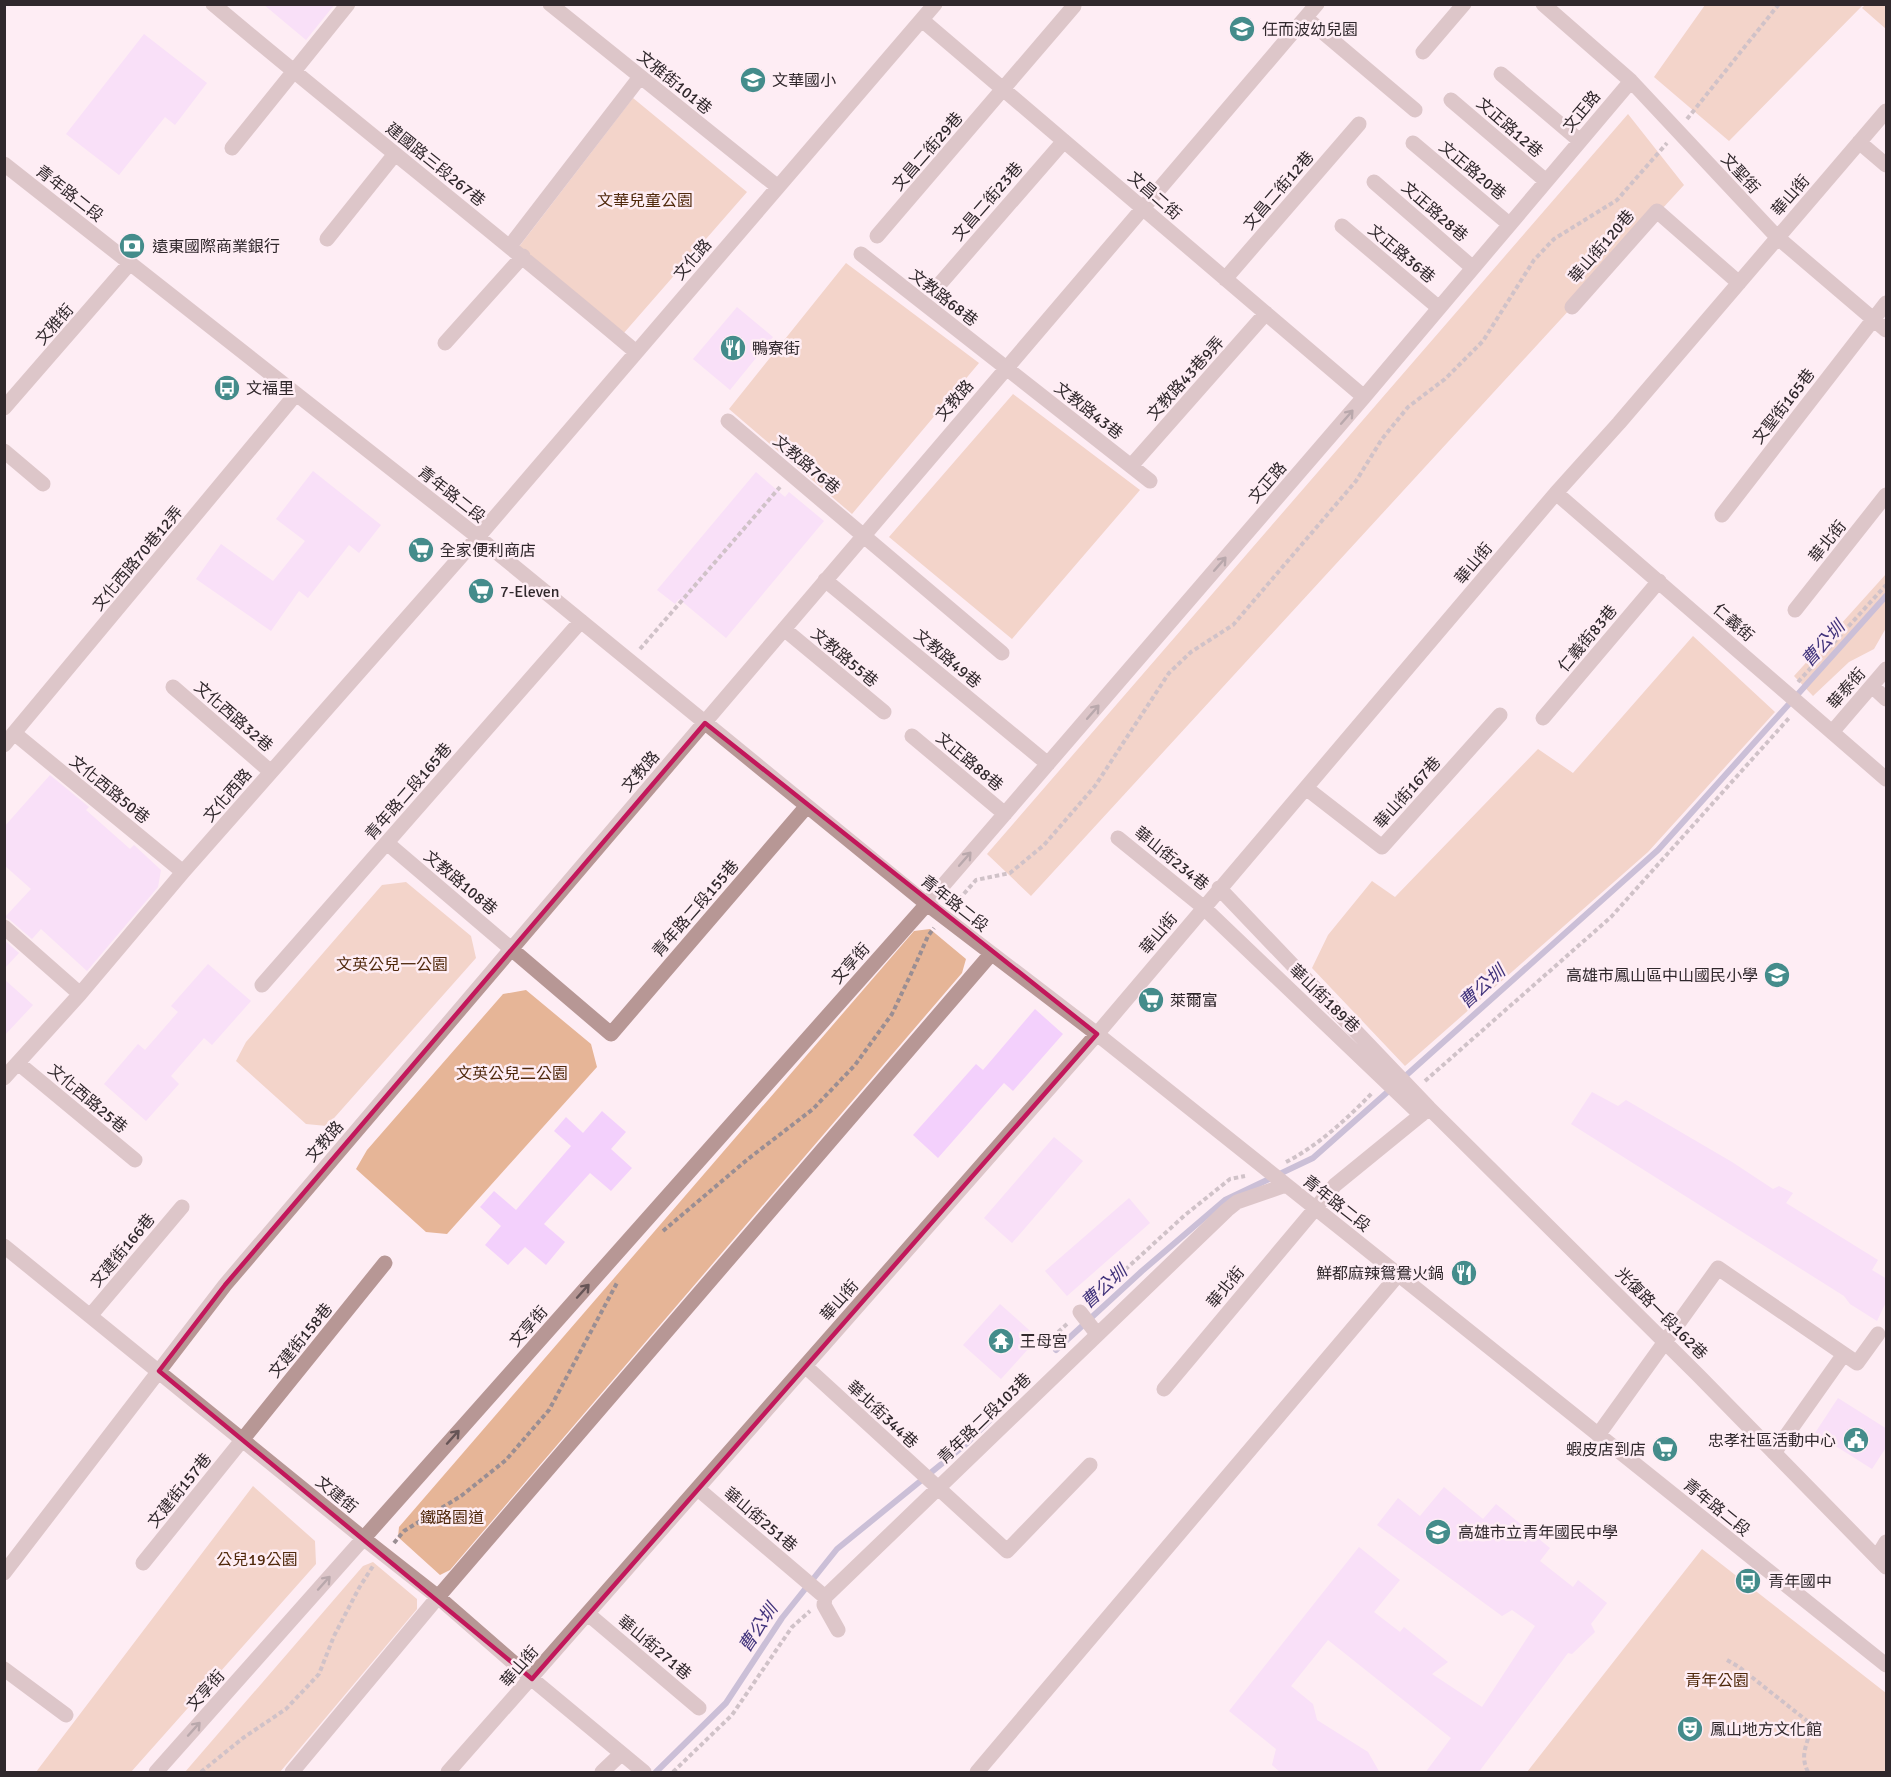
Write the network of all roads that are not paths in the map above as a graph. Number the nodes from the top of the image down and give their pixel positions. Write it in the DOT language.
graph roads {
  1 [pos="213,4"];
  2 [pos="348,4"];
  3 [pos="550,4"];
  4 [pos="935,4"];
  5 [pos="1071,4"];
  6 [pos="1317,4"];
  7 [pos="1464,4"];
  8 [pos="1543,4"];
  9 [pos="1306,18"];
  10 [pos="922,20"];
  11 [pos="1423,52"];
  12 [pos="294,72"];
  13 [pos="1501,74"];
  14 [pos="640,77"];
  15 [pos="1630,81"];
  16 [pos="1004,89"];
  17 [pos="1451,100"];
  18 [pos="1415,110"];
  19 [pos="1887,111"];
  20 [pos="1359,124"];
  21 [pos="1064,141"];
  22 [pos="1580,141"];
  23 [pos="1859,142"];
  24 [pos="1413,143"];
  25 [pos="232,148"];
  26 [pos="394,154"];
  27 [pos="4,164"];
  28 [pos="1887,165"];
  29 [pos="1546,181"];
  30 [pos="1374,182"];
  31 [pos="778,187"];
  32 [pos="1143,208"];
  33 [pos="1509,224"];
  34 [pos="1342,226"];
  35 [pos="877,236"];
  36 [pos="1777,237"];
  37 [pos="327,239"];
  38 [pos="510,246"];
  39 [pos="861,254"];
  40 [pos="523,256"];
  41 [pos="130,263"];
  42 [pos="1473,268"];
  43 [pos="1225,279"];
  44 [pos="1739,283"];
  45 [pos="938,286"];
  46 [pos="1887,303"];
  47 [pos="1572,307"];
  48 [pos="1439,308"];
  49 [pos="1266,313"];
  50 [pos="1873,319"];
  51 [pos="1887,330"];
  52 [pos="445,343"];
  53 [pos="636,352"];
  54 [pos="1006,368"];
  55 [pos="296,394"];
  56 [pos="1364,397"];
  57 [pos="4,408"];
  58 [pos="728,421"];
  59 [pos="4,451"];
  60 [pos="1131,466"];
  61 [pos="1150,481"];
  62 [pos="44,484"];
  63 [pos="1556,492"];
  64 [pos="1887,495"];
  65 [pos="1722,515"];
  66 [pos="863,535"];
  67 [pos="478,537"];
  68 [pos="825,579"];
  69 [pos="1659,581"];
  70 [pos="1795,610"];
  71 [pos="581,621"];
  72 [pos="784,629"];
  73 [pos="1002,653"];
  74 [pos="1887,669"];
  75 [pos="1872,686"];
  76 [pos="173,687"];
  77 [pos="1887,699"];
  78 [pos="884,712"];
  79 [pos="1500,715"];
  80 [pos="1543,718"];
  81 [pos="705,723"];
  82 [pos="1833,731"];
  83 [pos="912,736"];
  84 [pos="9,739"];
  85 [pos="1048,764"];
  86 [pos="271,771"];
  87 [pos="1887,779"];
  88 [pos="1306,788"];
  89 [pos="807,806"];
  90 [pos="1005,813"];
  91 [pos="1118,838"];
  92 [pos="387,843"];
  93 [pos="183,872"];
  94 [pos="1219,888"];
  95 [pos="927,903"];
  96 [pos="1203,907"];
  97 [pos="4,927"];
  98 [pos="512,949"];
  99 [pos="991,954"];
  100 [pos="262,985"];
  101 [pos="80,994"];
  102 [pos="611,1034"];
  103 [pos="1096,1034"];
  104 [pos="18,1063"];
  105 [pos="4,1078"];
  106 [pos="1388,1078"];
  107 [pos="1425,1112"];
  108 [pos="135,1160"];
  109 [pos="1286,1185"];
  110 [pos="182,1207"];
  111 [pos="1314,1208"];
  112 [pos="4,1246"];
  113 [pos="385,1263"];
  114 [pos="1398,1275"];
  115 [pos="1080,1312"];
  116 [pos="90,1316"];
  117 [pos="1097,1334"];
  118 [pos="1878,1334"];
  119 [pos="1665,1342"];
  120 [pos="1844,1354"];
  121 [pos="805,1366"];
  122 [pos="159,1371"];
  123 [pos="1164,1389"];
  124 [pos="1598,1435"];
  125 [pos="243,1440"];
  126 [pos="1774,1453"];
  127 [pos="1090,1465"];
  128 [pos="935,1486"];
  129 [pos="698,1489"];
  130 [pos="363,1538"];
  131 [pos="1887,1542"];
  132 [pos="1882,1562"];
  133 [pos="143,1563"];
  134 [pos="6,1568"];
  135 [pos="821,1594"];
  136 [pos="438,1597"];
  137 [pos="588,1614"];
  138 [pos="838,1630"];
  139 [pos="1887,1665"];
  140 [pos="4,1669"];
  141 [pos="531,1679"];
  142 [pos="699,1708"];
  143 [pos="66,1714"];
  144 [pos="621,1754"];
  145 [pos="644,1772"];
  146 [pos="156,1773"];
  147 [pos="292,1773"];
  148 [pos="448,1773"];
  149 [pos="602,1773"];
  150 [pos="977,1773"];
  1 -- 12 [label="street, 建國路三段267巷"];
  2 -- 12 [label="street"];
  3 -- 14 [label="street, 文雅街101巷"];
  4 -- 10 [label="street, 文化路"];
  5 -- 16 [label="street, 文昌二街29巷"];
  6 -- 9 [label="street, 文教路"];
  7 -- 11 [label="street"];
  8 -- 15 [label="street, 文聖街"];
  9 -- 18 [label="street"];
  9 -- 32 [label="street, 文教路"];
  10 -- 16 [label="street, 文昌二街"];
  10 -- 31 [label="street, 文化路"];
  12 -- 25 [label="street"];
  12 -- 26 [label="street, 建國路三段267巷"];
  13 -- 22 [label="street"];
  14 -- 31 [label="street, 文雅街101巷"];
  14 -- 38 [label="street"];
  15 -- 22 [label="street, 文正路"];
  15 -- 36 [label="street, 文聖街"];
  16 -- 21 [label="street, 文昌二街"];
  16 -- 35 [label="street, 文昌二街29巷"];
  17 -- 29 [label="street, 文正路12巷"];
  19 -- 23 [label="street, 華山街"];
  20 -- 43 [label="street, 文昌二街12巷"];
  21 -- 32 [label="street, 文昌二街"];
  21 -- 45 [label="street, 文昌二街23巷"];
  22 -- 29 [label="street, 文正路"];
  23 -- 28 [label="street"];
  23 -- 36 [label="street, 華山街"];
  24 -- 33 [label="street, 文正路20巷"];
  26 -- 37 [label="street"];
  26 -- 38 [label="street, 建國路三段267巷"];
  27 -- 41 [label="street, 青年路二段"];
  29 -- 33 [label="street, 文正路"];
  30 -- 42 [label="street, 文正路28巷"];
  31 -- 53 [label="street, 文化路"];
  32 -- 43 [label="street, 文昌二街"];
  32 -- 54 [label="street, 文教路"];
  33 -- 42 [label="street, 文正路"];
  34 -- 48 [label="street, 文正路36巷"];
  36 -- 44 [label="street, 華山街"];
  36 -- 50 [label="street, 文聖街"];
  38 -- 40 [label="street, 建國路三段267巷"];
  39 -- 54 [label="street, 文教路68巷"];
  40 -- 52 [label="street"];
  40 -- 53 [label="street, 建國路三段267巷"];
  41 -- 55 [label="street, 青年路二段"];
  41 -- 57 [label="street, 文雅街"];
  42 -- 48 [label="street, 文正路"];
  43 -- 49 [label="street, 文昌二街"];
  44 -- 47 [label="street, 華山街120巷"];
  44 -- 63 [label="street, 華山街"];
  46 -- 50 [label="street, 文聖街165巷"];
  48 -- 56 [label="street, 文正路"];
  49 -- 56 [label="street, 文昌二街"];
  49 -- 60 [label="street, 文教路43巷9弄"];
  50 -- 51 [label="street, 文聖街"];
  50 -- 65 [label="street, 文聖街165巷"];
  53 -- 67 [label="street, 文化路"];
  54 -- 60 [label="street, 文教路43巷"];
  54 -- 66 [label="street, 文教路"];
  55 -- 67 [label="street, 青年路二段"];
  55 -- 84 [label="street, 文化西路70巷12弄"];
  85 -- 56 [label="street, 文正路, one-way"];
  58 -- 66 [label="street, 文教路76巷"];
  59 -- 62 [label="street"];
  60 -- 61 [label="street, 文教路43巷"];
  63 -- 69 [label="street, 仁義街"];
  63 -- 88 [label="street, 華山街"];
  64 -- 70 [label="street, 華北街"];
  66 -- 68 [label="street, 文教路"];
  66 -- 73 [label="street, 文教路76巷"];
  67 -- 71 [label="street, 青年路二段"];
  67 -- 86 [label="street, 文化西路"];
  68 -- 72 [label="street, 文教路"];
  68 -- 85 [label="street, 文教路49巷"];
  69 -- 80 [label="street, 仁義街83巷"];
  69 -- 82 [label="street, 仁義街"];
  71 -- 81 [label="street, 青年路二段"];
  71 -- 92 [label="street, 青年路二段165巷"];
  72 -- 78 [label="street, 文教路55巷"];
  72 -- 81 [label="street, 文教路"];
  74 -- 75 [label="street, 華泰街"];
  75 -- 77 [label="street"];
  75 -- 82 [label="street, 華泰街"];
  76 -- 86 [label="street, 文化西路32巷"];
  79 -- 88 [label="street, 華山街167巷"];
  81 -- 89 [label="street, 青年路二段"];
  81 -- 98 [label="street, 文教路"];
  82 -- 87 [label="street, 仁義街"];
  83 -- 90 [label="street, 文正路88巷"];
  84 -- 93 [label="street, 文化西路50巷"];
  85 -- 90 [label="street, 文正路"];
  86 -- 93 [label="street, 文化西路"];
  88 -- 94 [label="street, 華山街"];
  89 -- 95 [label="street, 青年路二段"];
  89 -- 102 [label="street, 青年路二段155巷"];
  95 -- 90 [label="street, 文正路, one-way"];
  91 -- 96 [label="street, 華山街234巷"];
  92 -- 98 [label="street, 文教路108巷"];
  92 -- 100 [label="street, 青年路二段165巷"];
  93 -- 101 [label="street, 文化西路"];
  94 -- 96 [label="street, 華山街"];
  94 -- 106 [label="street"];
  95 -- 99 [label="street, 青年路二段"];
  130 -- 95 [label="street, 文享街, one-way"];
  96 -- 103 [label="street, 華山街"];
  96 -- 106 [label="street, 華山街189巷"];
  97 -- 101 [label="street"];
  98 -- 102 [label="street, 文教路108巷"];
  98 -- 122 [label="street, 文教路"];
  99 -- 103 [label="street, 青年路二段"];
  99 -- 136 [label="street"];
  101 -- 104 [label="street, 文化西路"];
  103 -- 109 [label="street, 青年路二段"];
  103 -- 121 [label="street, 華山街"];
  104 -- 105 [label="street, 文化西路"];
  104 -- 108 [label="street, 文化西路25巷"];
  106 -- 107 [label="street"];
  107 -- 111 [label="street, 華北街"];
  107 -- 119 [label="street, 光復路一段162巷"];
  109 -- 111 [label="street, 青年路二段"];
  109 -- 117 [label="street, 青年路二段103巷"];
  110 -- 116 [label="street, 文建街166巷"];
  111 -- 114 [label="street, 青年路二段"];
  111 -- 123 [label="street, 華北街"];
  112 -- 116 [label="street, 文建街"];
  113 -- 125 [label="street, 文建街158巷"];
  114 -- 124 [label="street, 青年路二段"];
  114 -- 150 [label="street"];
  115 -- 117 [label="street"];
  116 -- 122 [label="street, 文建街"];
  117 -- 128 [label="street, 青年路二段103巷"];
  118 -- 120 [label="street"];
  119 -- 120 [label="street"];
  119 -- 124 [label="street"];
  119 -- 126 [label="street, 光復路一段162巷"];
  120 -- 126 [label="street"];
  121 -- 128 [label="street, 華北街344巷"];
  121 -- 129 [label="street, 華山街"];
  122 -- 125 [label="street, 文建街"];
  122 -- 134 [label="street, 文教路"];
  124 -- 139 [label="street, 青年路二段"];
  125 -- 130 [label="street, 文建街"];
  125 -- 133 [label="street, 文建街157巷"];
  126 -- 132 [label="street, 光復路一段162巷"];
  127 -- 128 [label="street"];
  128 -- 135 [label="street, 青年路二段103巷"];
  129 -- 135 [label="street, 華山街251巷"];
  129 -- 137 [label="street, 華山街"];
  130 -- 136 [label="street, 文建街"];
  146 -- 130 [label="street, 文享街, one-way"];
  131 -- 132 [label="street"];
  135 -- 138 [label="street"];
  136 -- 141 [label="street, 文建街"];
  136 -- 147 [label="street"];
  137 -- 141 [label="street, 華山街"];
  137 -- 142 [label="street, 華山街271巷"];
  140 -- 143 [label="street"];
  141 -- 144 [label="street, 文建街"];
  141 -- 148 [label="street, 華山街"];
  144 -- 145 [label="street, 文建街"];
  144 -- 149 [label="street"];
}
